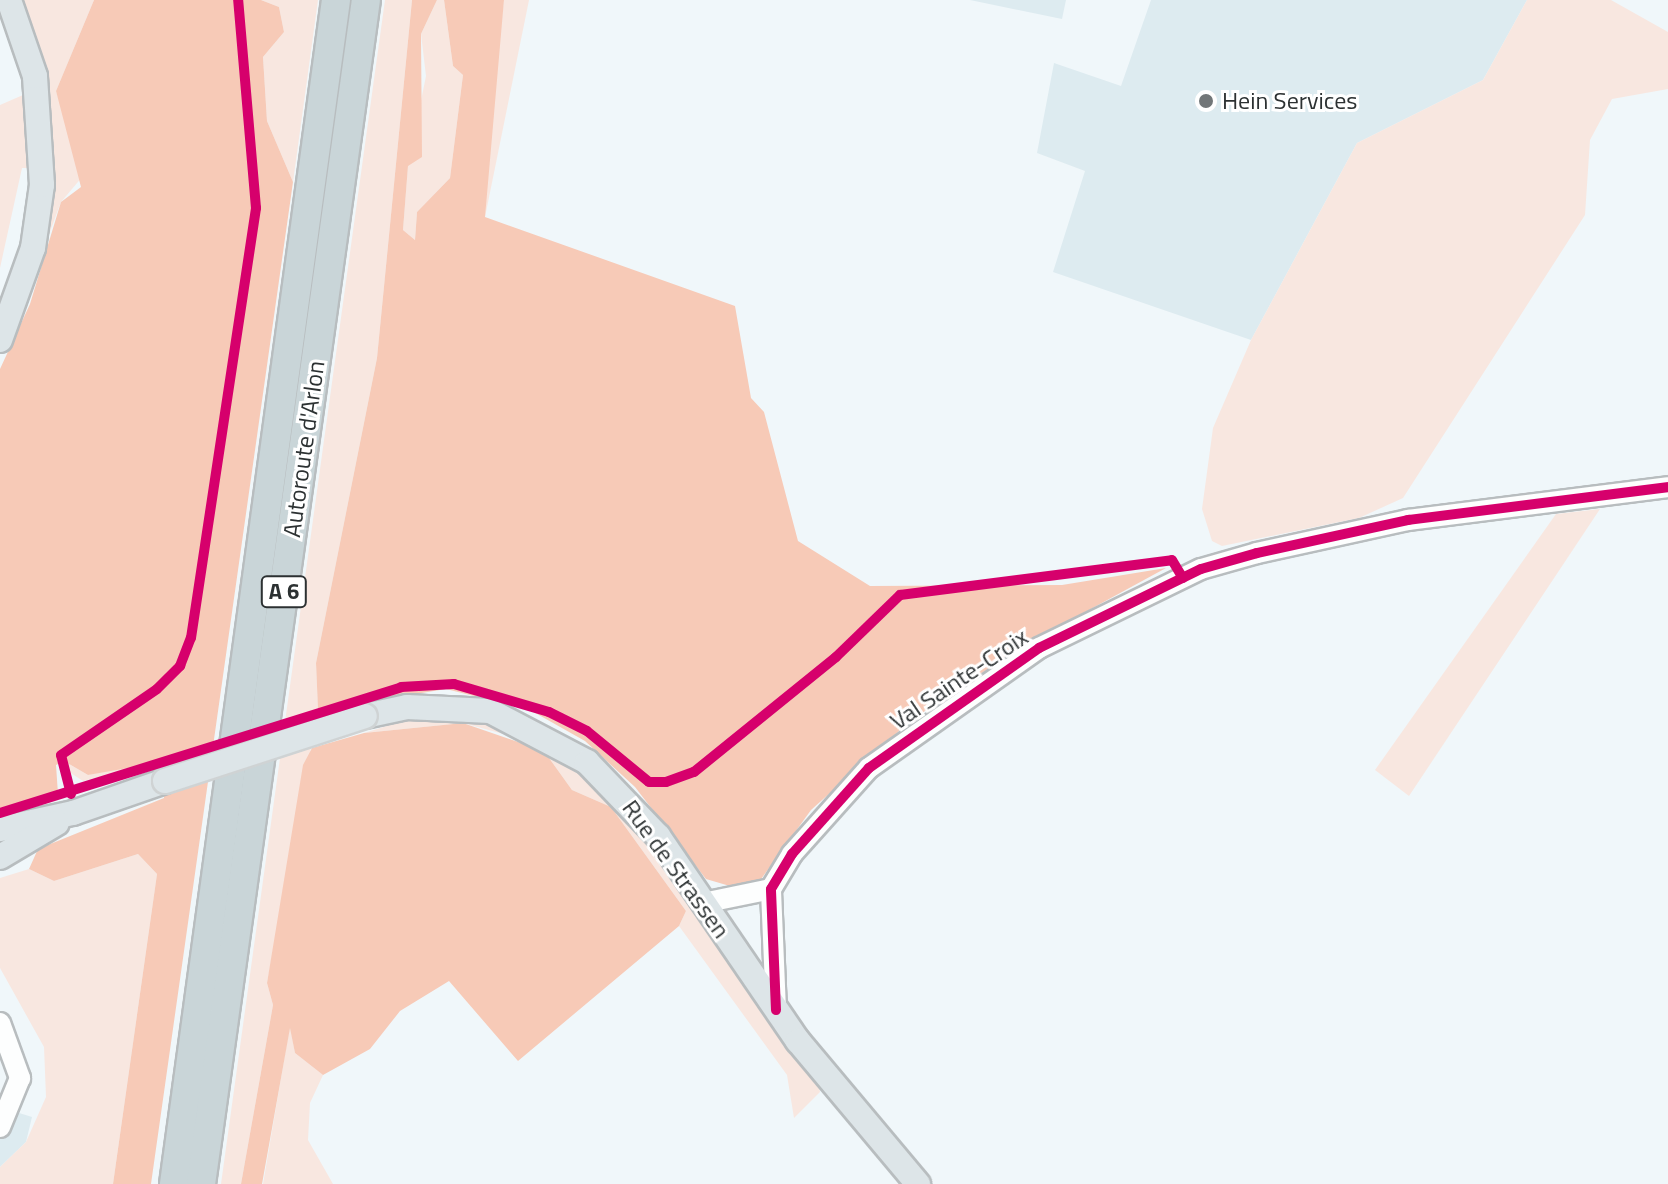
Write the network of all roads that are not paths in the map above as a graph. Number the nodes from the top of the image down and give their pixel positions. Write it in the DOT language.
graph roads {
  1 [pos="9,0"];
  2 [pos="336,0"];
  3 [pos="366,0"];
  4 [pos="0,340"];
  5 [pos="1668,487"];
  6 [pos="73,813"];
  7 [pos="0,829"];
  8 [pos="0,857"];
  9 [pos="771,889"];
  10 [pos="703,903"];
  11 [pos="776,1010"];
  12 [pos="0,1023"];
  13 [pos="0,1127"];
  14 [pos="174,1184"];
  15 [pos="201,1184"];
  16 [pos="918,1184"];
  1 -- 4 [label="main road"];
  2 -- 14 [label="highway, Autoroute d'Arlon / A 6"];
  3 -- 15 [label="highway, Autoroute d'Arlon / A 6"];
  5 -- 9 [label="street, Val Sainte-Croix"];
  6 -- 7 [label="main road, Rue de Strassen"];
  6 -- 8 [label="main road, Rue de Strassen"];
  6 -- 10 [label="main road, Rue de Strassen, bridge"];
  9 -- 10 [label="street"];
  9 -- 11 [label="street"];
  10 -- 11 [label="main road, Rue de Strassen"];
  11 -- 16 [label="main road, Rue de Strassen"];
  12 -- 13 [label="street"];
}
